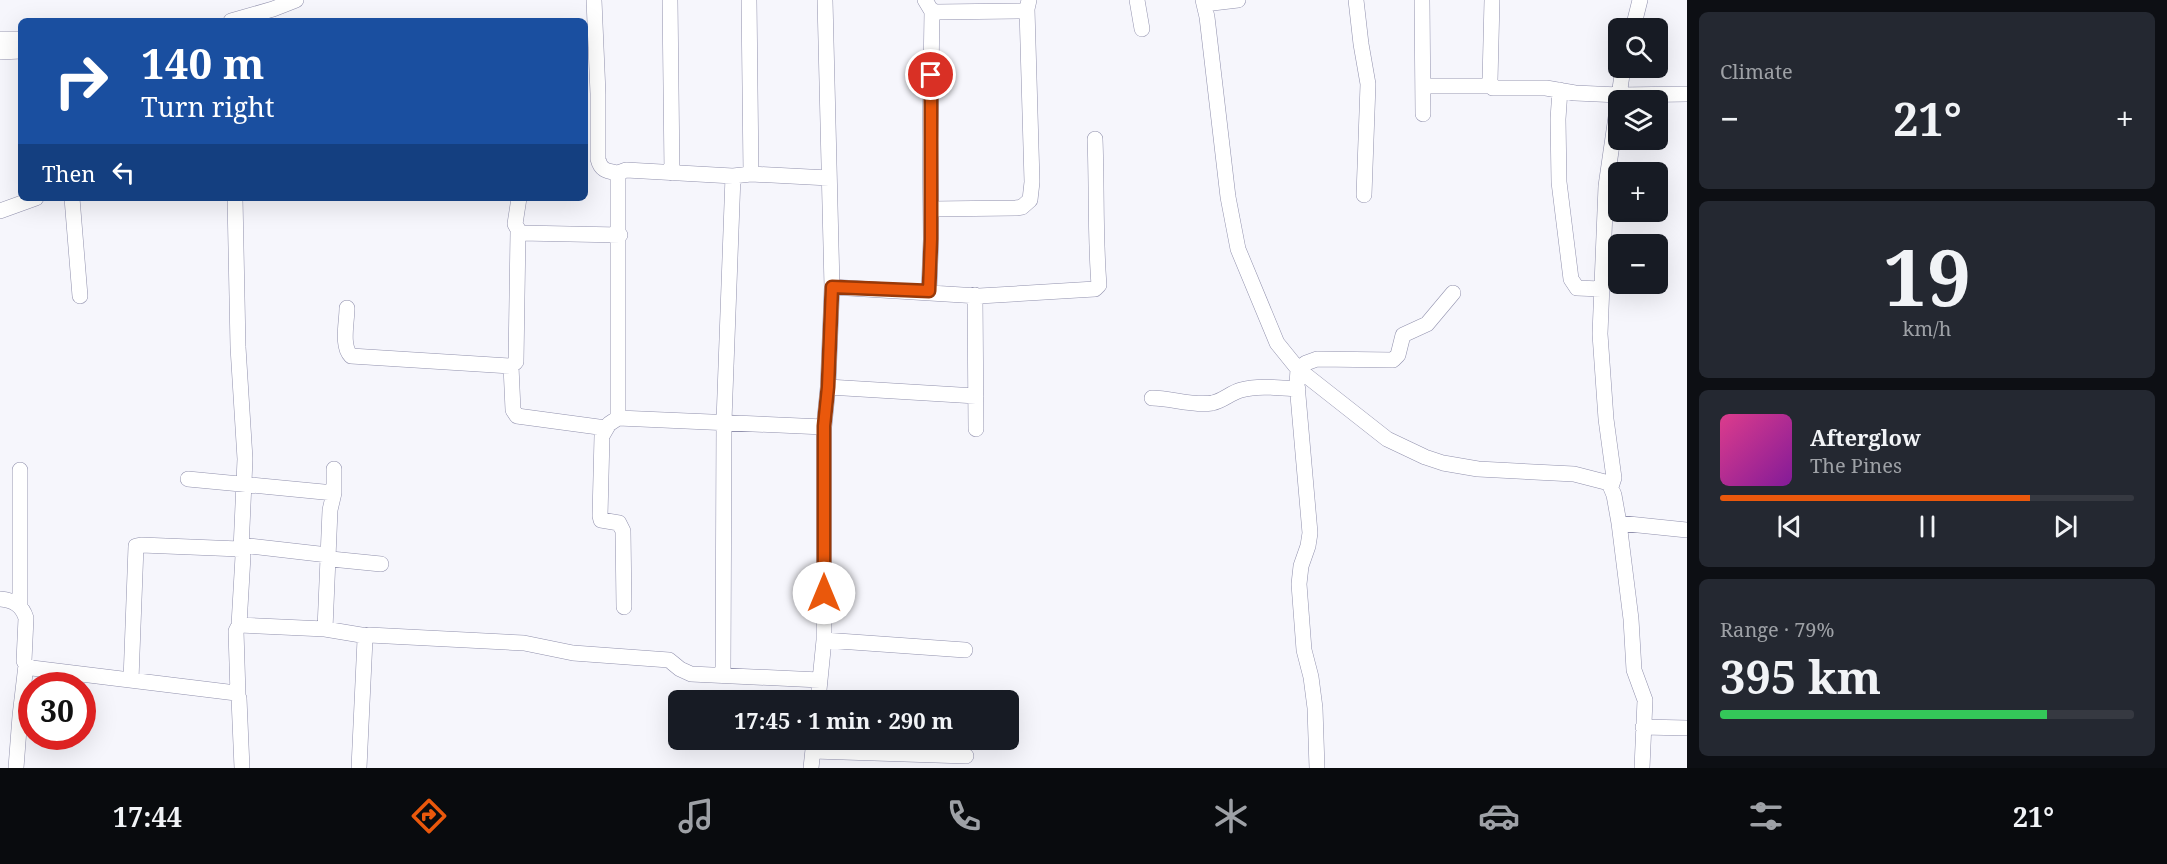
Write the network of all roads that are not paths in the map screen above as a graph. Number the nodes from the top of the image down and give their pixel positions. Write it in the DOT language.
graph roads {
  1 [pos="296,0"];
  2 [pos="594,0"];
  3 [pos="670,0"];
  4 [pos="749,0"];
  5 [pos="825,0"];
  6 [pos="1137,0"];
  7 [pos="1238,0"];
  8 [pos="1356,0"];
  9 [pos="1422,0"];
  10 [pos="1492,0"];
  11 [pos="1640,0"];
  12 [pos="1204,2"];
  13 [pos="929,5"];
  14 [pos="1028,5"];
  15 [pos="242,18"];
  16 [pos="1636,18"];
  17 [pos="1142,29"];
  18 [pos="0,39"];
  19 [pos="18,39"];
  20 [pos="18,51"];
  21 [pos="0,52"];
  22 [pos="1424,86"];
  23 [pos="1491,86"];
  24 [pos="1560,90"];
  25 [pos="591,94"];
  26 [pos="1687,94"];
  27 [pos="1608,95"];
  28 [pos="1668,95"];
  29 [pos="1423,114"];
  30 [pos="1095,139"];
  31 [pos="1611,150"];
  32 [pos="618,173"];
  33 [pos="672,173"];
  34 [pos="751,174"];
  35 [pos="733,176"];
  36 [pos="829,178"];
  37 [pos="1364,195"];
  38 [pos="28,201"];
  39 [pos="72,201"];
  40 [pos="235,201"];
  41 [pos="518,201"];
  42 [pos="931,208"];
  43 [pos="0,211"];
  44 [pos="518,232"];
  45 [pos="620,235"];
  46 [pos="832,287"];
  47 [pos="1601,289"];
  48 [pos="929,291"];
  49 [pos="1453,293"];
  50 [pos="975,295"];
  51 [pos="80,296"];
  52 [pos="347,308"];
  53 [pos="512,366"];
  54 [pos="1298,369"];
  55 [pos="828,387"];
  56 [pos="1298,389"];
  57 [pos="976,396"];
  58 [pos="1152,398"];
  59 [pos="618,418"];
  60 [pos="724,421"];
  61 [pos="824,426"];
  62 [pos="606,428"];
  63 [pos="976,429"];
  64 [pos="334,469"];
  65 [pos="20,470"];
  66 [pos="188,478"];
  67 [pos="244,484"];
  68 [pos="1611,486"];
  69 [pos="334,493"];
  70 [pos="1619,523"];
  71 [pos="1687,530"];
  72 [pos="241,548"];
  73 [pos="328,555"];
  74 [pos="381,564"];
  75 [pos="0,599"];
  76 [pos="20,606"];
  77 [pos="624,607"];
  78 [pos="239,625"];
  79 [pos="325,629"];
  80 [pos="367,636"];
  81 [pos="824,640"];
  82 [pos="965,650"];
  83 [pos="26,665"];
  84 [pos="723,675"];
  85 [pos="131,680"];
  86 [pos="820,680"];
  87 [pos="819,690"];
  88 [pos="238,695"];
  89 [pos="1643,727"];
  90 [pos="1687,728"];
  91 [pos="813,750"];
  92 [pos="883,750"];
  93 [pos="966,756"];
  94 [pos="16,768"];
  95 [pos="242,768"];
  96 [pos="359,768"];
  97 [pos="811,768"];
  98 [pos="1317,768"];
  99 [pos="1642,768"];
  1 -- 15 [label="street"];
  2 -- 25 [label="street"];
  3 -- 33 [label="street"];
  4 -- 34 [label="street"];
  5 -- 36 [label="street"];
  6 -- 17 [label="street"];
  7 -- 12 [label="street"];
  8 -- 37 [label="street"];
  9 -- 22 [label="street"];
  10 -- 23 [label="street"];
  11 -- 16 [label="street"];
  12 -- 54 [label="street"];
  13 -- 14 [label="street"];
  13 -- 42 [label="street"];
  14 -- 42 [label="street"];
  18 -- 19 [label="street"];
  20 -- 21 [label="street"];
  22 -- 23 [label="street"];
  22 -- 29 [label="street"];
  23 -- 24 [label="street"];
  24 -- 27 [label="street"];
  24 -- 47 [label="street"];
  25 -- 32 [label="street"];
  26 -- 28 [label="street"];
  30 -- 50 [label="street"];
  31 -- 47 [label="street"];
  32 -- 33 [label="street"];
  32 -- 45 [label="street"];
  33 -- 35 [label="street"];
  34 -- 35 [label="street"];
  34 -- 36 [label="street"];
  35 -- 60 [label="street"];
  36 -- 46 [label="street"];
  38 -- 43 [label="street"];
  39 -- 51 [label="street"];
  40 -- 67 [label="street"];
  41 -- 44 [label="street"];
  42 -- 48 [label="street"];
  44 -- 45 [label="street"];
  44 -- 53 [label="street"];
  45 -- 59 [label="street"];
  46 -- 48 [label="street"];
  46 -- 55 [label="street"];
  47 -- 68 [label="street"];
  48 -- 50 [label="street"];
  49 -- 54 [label="street"];
  50 -- 57 [label="street"];
  52 -- 53 [label="street"];
  53 -- 62 [label="street"];
  54 -- 56 [label="street"];
  54 -- 68 [label="street"];
  55 -- 57 [label="street"];
  55 -- 61 [label="street"];
  56 -- 58 [label="street"];
  56 -- 98 [label="street"];
  57 -- 63 [label="street"];
  59 -- 60 [label="street"];
  59 -- 62 [label="street"];
  60 -- 61 [label="street"];
  60 -- 84 [label="street"];
  61 -- 81 [label="street"];
  62 -- 77 [label="street"];
  64 -- 69 [label="street"];
  65 -- 76 [label="street"];
  66 -- 67 [label="street"];
  67 -- 69 [label="street"];
  67 -- 72 [label="street"];
  68 -- 70 [label="street"];
  69 -- 73 [label="street"];
  70 -- 71 [label="street"];
  70 -- 89 [label="street"];
  72 -- 73 [label="street"];
  72 -- 78 [label="street"];
  72 -- 85 [label="street"];
  73 -- 74 [label="street"];
  73 -- 79 [label="street"];
  75 -- 76 [label="street"];
  76 -- 83 [label="street"];
  78 -- 79 [label="street"];
  78 -- 88 [label="street"];
  79 -- 80 [label="street"];
  80 -- 84 [label="street"];
  80 -- 96 [label="street"];
  81 -- 82 [label="street"];
  81 -- 86 [label="street"];
  83 -- 85 [label="street"];
  83 -- 94 [label="street"];
  84 -- 86 [label="street"];
  85 -- 88 [label="street"];
  86 -- 87 [label="street"];
  88 -- 95 [label="street"];
  89 -- 90 [label="street"];
  89 -- 99 [label="street"];
  91 -- 97 [label="street"];
  92 -- 93 [label="street"];
}
